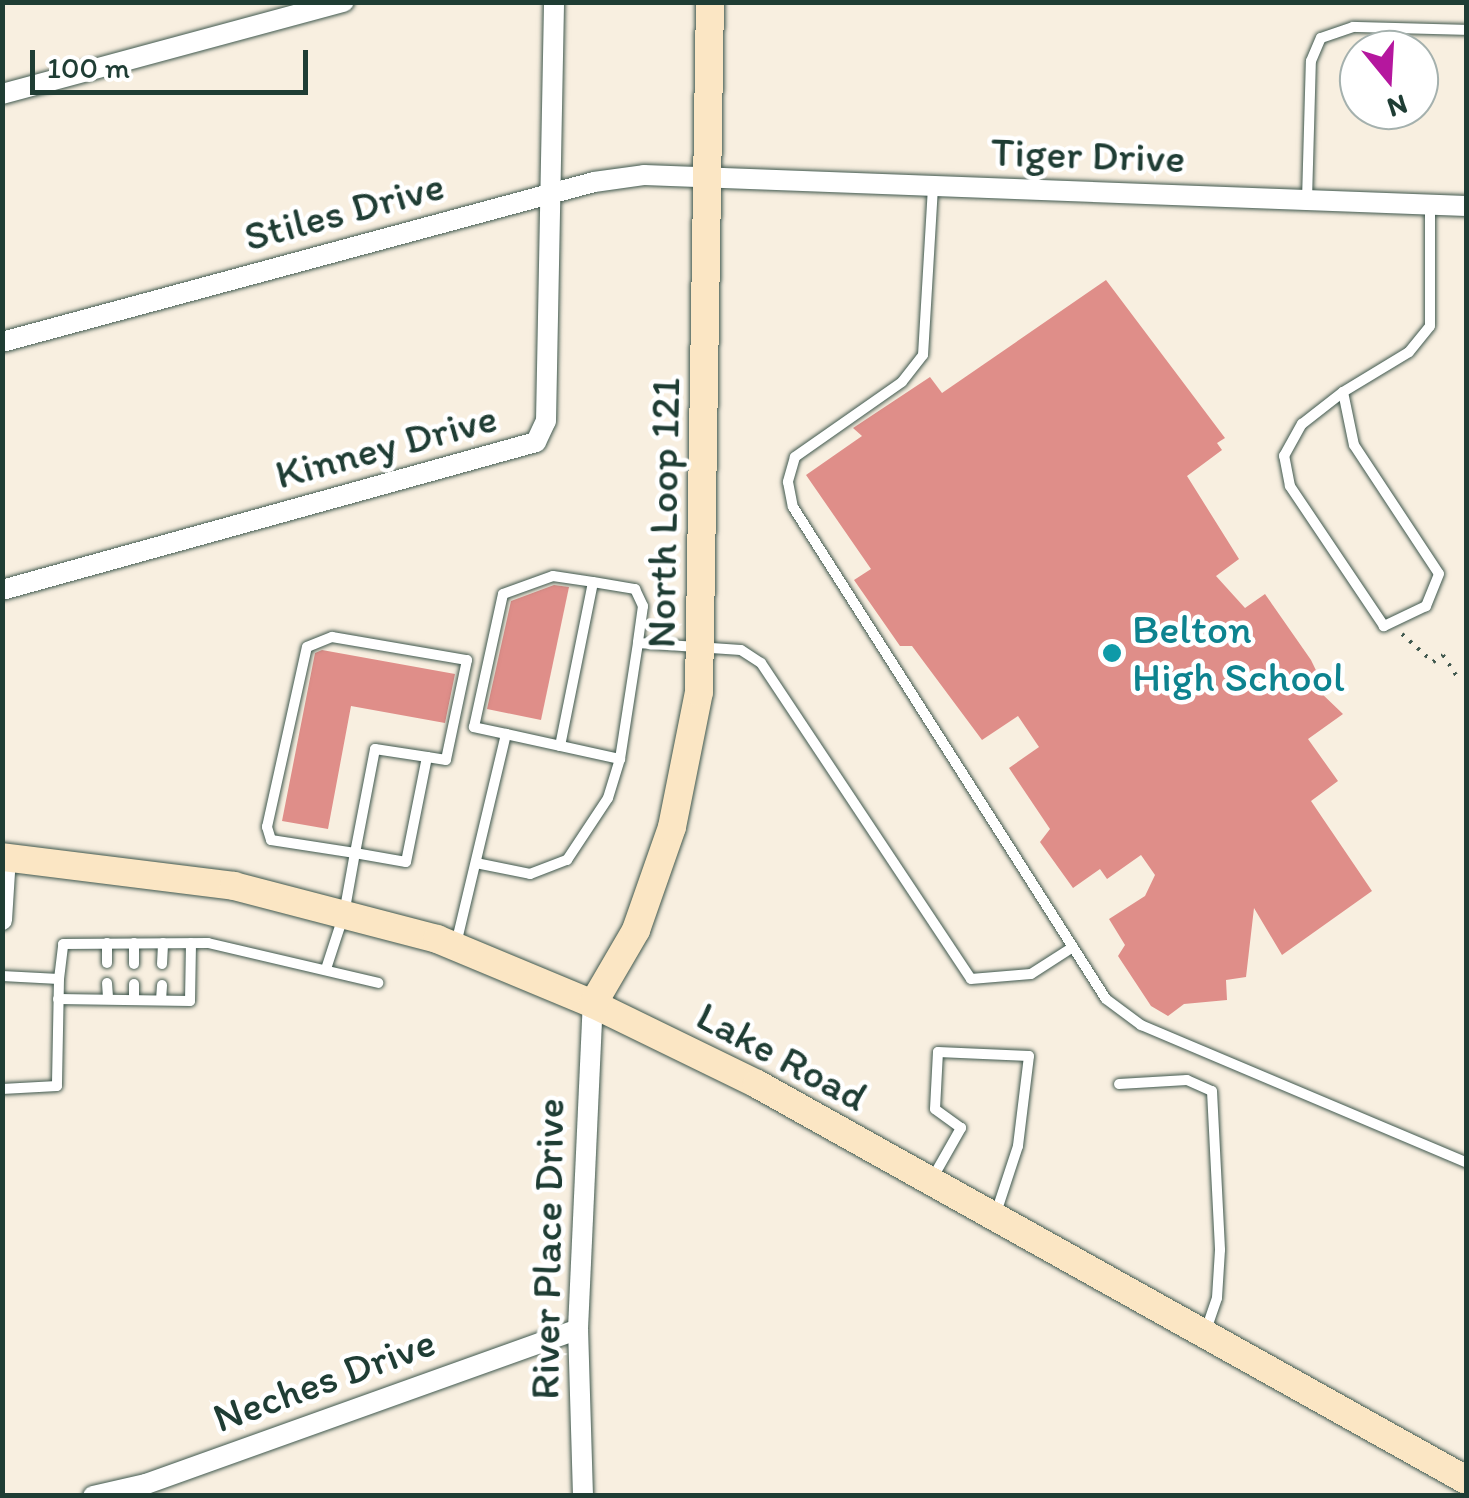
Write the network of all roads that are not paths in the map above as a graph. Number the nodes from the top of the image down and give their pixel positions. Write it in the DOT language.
graph roads {
  1 [pos="344,2"];
  2 [pos="554,2"];
  3 [pos="710,2"];
  4 [pos="1466,30"];
  5 [pos="2,94"];
  6 [pos="708,175"];
  7 [pos="933,187"];
  8 [pos="547,195"];
  9 [pos="1306,200"];
  10 [pos="1430,206"];
  11 [pos="1466,206"];
  12 [pos="2,342"];
  13 [pos="1343,392"];
  14 [pos="593,582"];
  15 [pos="2,590"];
  16 [pos="638,643"];
  17 [pos="701,645"];
  18 [pos="506,734"];
  19 [pos="560,746"];
  20 [pos="427,757"];
  21 [pos="620,759"];
  22 [pos="355,853"];
  23 [pos="4,857"];
  24 [pos="476,863"];
  25 [pos="344,914"];
  26 [pos="2,920"];
  27 [pos="107,943"];
  28 [pos="192,943"];
  29 [pos="134,944"];
  30 [pos="163,944"];
  31 [pos="455,947"];
  32 [pos="1070,949"];
  33 [pos="107,963"];
  34 [pos="134,964"];
  35 [pos="162,964"];
  36 [pos="326,969"];
  37 [pos="2,976"];
  38 [pos="58,978"];
  39 [pos="378,982"];
  40 [pos="108,983"];
  41 [pos="134,984"];
  42 [pos="162,985"];
  43 [pos="58,998"];
  44 [pos="108,999"];
  45 [pos="134,1000"];
  46 [pos="161,1000"];
  47 [pos="594,1004"];
  48 [pos="1119,1084"];
  49 [pos="2,1088"];
  50 [pos="1466,1162"];
  51 [pos="931,1182"];
  52 [pos="995,1216"];
  53 [pos="578,1329"];
  54 [pos="1204,1332"];
  55 [pos="1466,1480"];
  56 [pos="93,1496"];
  57 [pos="583,1496"];
  1 -- 5 [label="street"];
  2 -- 8 [label="street, Kinney Drive"];
  3 -- 6 [label="main road, North Loop 121"];
  4 -- 9 [label="lane"];
  6 -- 7 [label="street, Tiger Drive"];
  6 -- 8 [label="street, Stiles Drive"];
  6 -- 17 [label="main road, North Loop 121"];
  7 -- 9 [label="street, Tiger Drive"];
  7 -- 32 [label="lane"];
  8 -- 12 [label="street, Stiles Drive"];
  8 -- 15 [label="street, Kinney Drive"];
  9 -- 10 [label="street, Tiger Drive"];
  10 -- 11 [label="street, Tiger Drive"];
  10 -- 13 [label="lane"];
  13 -- 13 [label="lane"];
  14 -- 16 [label="lane"];
  14 -- 18 [label="lane"];
  14 -- 19 [label="lane"];
  16 -- 17 [label="lane"];
  16 -- 21 [label="lane"];
  17 -- 32 [label="lane"];
  17 -- 47 [label="main road, North Loop 121"];
  18 -- 19 [label="lane"];
  18 -- 24 [label="lane"];
  19 -- 21 [label="lane"];
  20 -- 22 [label="lane"];
  20 -- 22 [label="lane"];
  20 -- 22 [label="lane"];
  21 -- 24 [label="lane"];
  22 -- 25 [label="lane"];
  23 -- 25 [label="main road, Lake Road"];
  23 -- 26 [label="street"];
  24 -- 31 [label="lane"];
  25 -- 31 [label="main road, Lake Road"];
  25 -- 36 [label="lane"];
  27 -- 29 [label="lane"];
  27 -- 33 [label="lane"];
  27 -- 38 [label="lane"];
  28 -- 30 [label="lane"];
  28 -- 36 [label="lane"];
  28 -- 46 [label="lane"];
  29 -- 30 [label="lane"];
  29 -- 34 [label="lane"];
  30 -- 35 [label="lane"];
  31 -- 47 [label="main road, Lake Road"];
  32 -- 50 [label="lane"];
  36 -- 39 [label="lane"];
  37 -- 38 [label="lane"];
  38 -- 43 [label="lane"];
  40 -- 44 [label="lane"];
  41 -- 45 [label="lane"];
  42 -- 46 [label="lane"];
  43 -- 44 [label="lane"];
  43 -- 49 [label="lane"];
  44 -- 45 [label="lane"];
  45 -- 46 [label="lane"];
  47 -- 51 [label="main road, Lake Road"];
  47 -- 53 [label="street, River Place Drive"];
  48 -- 54 [label="lane"];
  51 -- 52 [label="main road, Lake Road"];
  51 -- 52 [label="lane"];
  52 -- 54 [label="main road, Lake Road"];
  53 -- 56 [label="street, Neches Drive"];
  53 -- 57 [label="street, River Place Drive"];
  54 -- 55 [label="main road, Lake Road"];
}
